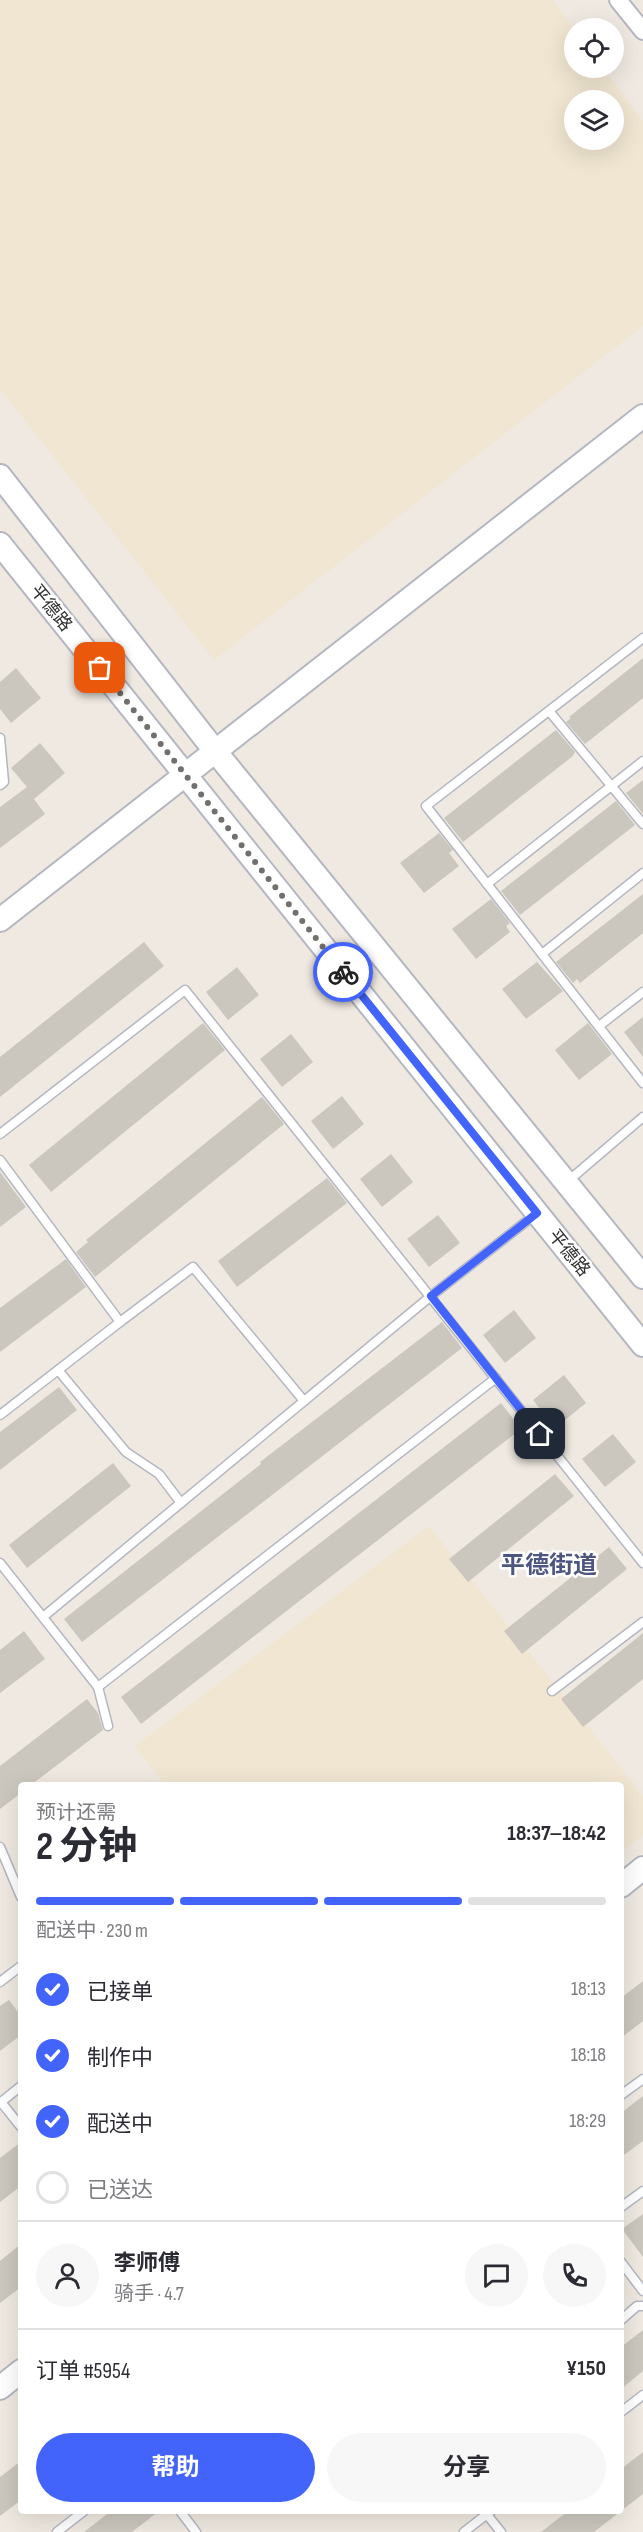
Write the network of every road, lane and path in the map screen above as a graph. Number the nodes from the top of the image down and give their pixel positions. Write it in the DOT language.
graph roads {
  1 [pos="618,0"];
  2 [pos="643,31"];
  3 [pos="643,416"];
  4 [pos="0,476"];
  5 [pos="0,544"];
  6 [pos="643,638"];
  7 [pos="549,711"];
  8 [pos="0,738"];
  9 [pos="215,751"];
  10 [pos="643,761"];
  11 [pos="185,774"];
  12 [pos="0,785"];
  13 [pos="611,787"];
  14 [pos="643,824"];
  15 [pos="643,873"];
  16 [pos="487,884"];
  17 [pos="0,920"];
  18 [pos="542,954"];
  19 [pos="643,992"];
  20 [pos="598,1026"];
  21 [pos="643,1083"];
  22 [pos="643,1117"];
  23 [pos="0,1134"];
  24 [pos="0,1160"];
  25 [pos="567,1182"];
  26 [pos="537,1213"];
  27 [pos="643,1276"];
  28 [pos="431,1296"];
  29 [pos="120,1322"];
  30 [pos="643,1345"];
  31 [pos="58,1370"];
  32 [pos="496,1378"];
  33 [pos="304,1401"];
  34 [pos="0,1415"];
  35 [pos="181,1503"];
  36 [pos="0,1563"];
  37 [pos="643,1563"];
  38 [pos="43,1617"];
  39 [pos="643,1622"];
  40 [pos="98,1688"];
  41 [pos="552,1691"];
  42 [pos="108,1726"];
  43 [pos="0,1847"];
  44 [pos="18,1890"];
  45 [pos="18,1968"];
  46 [pos="0,1982"];
  47 [pos="643,2079"];
  48 [pos="18,2088"];
  49 [pos="624,2093"];
  50 [pos="1,2102"];
  51 [pos="18,2123"];
  52 [pos="643,2191"];
  53 [pos="624,2206"];
  54 [pos="624,2266"];
  55 [pos="643,2291"];
  56 [pos="643,2306"];
  57 [pos="624,2317"];
  58 [pos="18,2373"];
  59 [pos="0,2388"];
  60 [pos="643,2395"];
  61 [pos="624,2410"];
  62 [pos="80,2514"];
  63 [pos="182,2514"];
  64 [pos="485,2514"];
  65 [pos="488,2514"];
  66 [pos="57,2532"];
  67 [pos="196,2532"];
  68 [pos="464,2532"];
  69 [pos="501,2532"];
  1 -- 2 [label="street"];
  3 -- 9 [label="main road"];
  4 -- 9 [label="main road"];
  5 -- 11 [label="main road, 平德路"];
  6 -- 7 [label="lane"];
  7 -- 13 [label="lane"];
  7 -- 16 [label="lane"];
  8 -- 12 [label="lane"];
  9 -- 11 [label="main road"];
  9 -- 25 [label="main road"];
  10 -- 13 [label="lane"];
  11 -- 17 [label="main road"];
  11 -- 26 [label="main road, 平德路"];
  13 -- 14 [label="lane"];
  13 -- 16 [label="lane"];
  15 -- 18 [label="lane"];
  16 -- 18 [label="lane"];
  18 -- 20 [label="lane"];
  19 -- 20 [label="lane"];
  20 -- 21 [label="lane"];
  22 -- 25 [label="lane"];
  23 -- 28 [label="lane"];
  24 -- 29 [label="lane"];
  25 -- 27 [label="main road"];
  26 -- 28 [label="lane"];
  26 -- 30 [label="main road, 平德路"];
  28 -- 32 [label="lane"];
  28 -- 33 [label="lane"];
  29 -- 31 [label="lane"];
  29 -- 33 [label="lane"];
  31 -- 34 [label="lane"];
  31 -- 35 [label="lane"];
  32 -- 37 [label="lane"];
  32 -- 40 [label="lane"];
  33 -- 35 [label="lane"];
  35 -- 38 [label="lane"];
  36 -- 38 [label="lane"];
  38 -- 40 [label="lane"];
  39 -- 41 [label="lane"];
  40 -- 42 [label="lane"];
  43 -- 44 [label="lane"];
  45 -- 46 [label="lane"];
  47 -- 49 [label="lane"];
  48 -- 50 [label="lane"];
  50 -- 51 [label="lane"];
  52 -- 53 [label="lane"];
  54 -- 55 [label="lane"];
  56 -- 57 [label="lane"];
  58 -- 59 [label="main road"];
  60 -- 61 [label="lane"];
  62 -- 66 [label="lane"];
  63 -- 67 [label="lane"];
  64 -- 68 [label="lane"];
  65 -- 69 [label="lane"];
}
